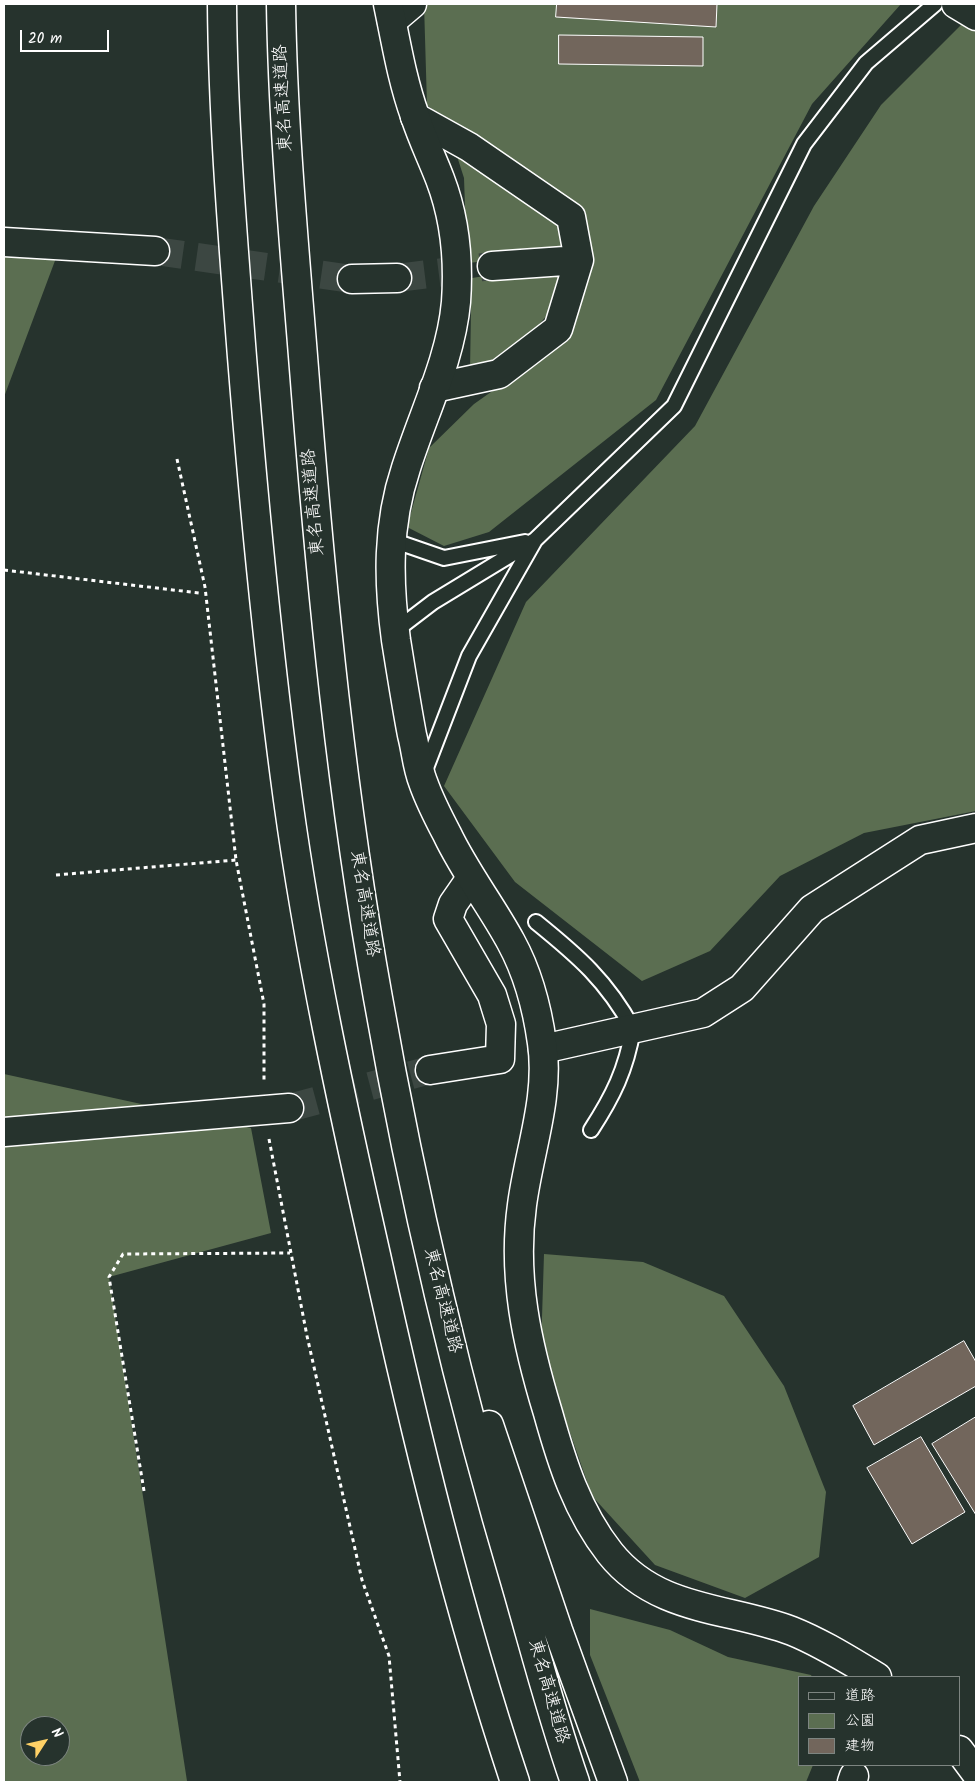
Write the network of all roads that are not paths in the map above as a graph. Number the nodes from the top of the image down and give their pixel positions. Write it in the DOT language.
graph roads {
  1 [pos="222,4"];
  2 [pos="281,4"];
  3 [pos="412,4"];
  4 [pos="934,4"];
  5 [pos="956,4"];
  6 [pos="390,12"];
  7 [pos="976,16"];
  8 [pos="415,117"];
  9 [pos="4,242"];
  10 [pos="155,251"];
  11 [pos="578,260"];
  12 [pos="492,266"];
  13 [pos="397,278"];
  14 [pos="352,279"];
  15 [pos="434,388"];
  16 [pos="390,539"];
  17 [pos="535,540"];
  18 [pos="395,631"];
  19 [pos="421,779"];
  20 [pos="976,828"];
  21 [pos="471,878"];
  22 [pos="536,922"];
  23 [pos="633,1029"];
  24 [pos="543,1049"];
  25 [pos="430,1070"];
  26 [pos="276,1109"];
  27 [pos="591,1130"];
  28 [pos="4,1132"];
  29 [pos="431,1266"];
  30 [pos="449,1556"];
  31 [pos="875,1676"];
  32 [pos="960,1751"];
  33 [pos="976,1773"];
  34 [pos="496,1782"];
  35 [pos="515,1782"];
  36 [pos="575,1782"];
  37 [pos="613,1782"];
  1 -- 30 [label="main road"];
  2 -- 29 [label="main road, 東名高速道路"];
  3 -- 6 [label="main road"];
  4 -- 17 [label="lane"];
  5 -- 7 [label="main road"];
  6 -- 8 [label="main road"];
  8 -- 11 [label="main road"];
  8 -- 15 [label="main road"];
  9 -- 10 [label="main road"];
  11 -- 12 [label="main road"];
  11 -- 15 [label="main road"];
  13 -- 14 [label="main road"];
  15 -- 16 [label="main road"];
  16 -- 17 [label="lane"];
  16 -- 18 [label="main road"];
  17 -- 18 [label="lane"];
  17 -- 19 [label="lane"];
  18 -- 19 [label="main road"];
  19 -- 21 [label="main road"];
  20 -- 23 [label="main road"];
  21 -- 24 [label="main road"];
  21 -- 25 [label="main road"];
  22 -- 23 [label="lane"];
  23 -- 24 [label="main road"];
  23 -- 27 [label="lane"];
  24 -- 31 [label="main road"];
  26 -- 28 [label="main road"];
  29 -- 36 [label="main road, 東名高速道路"];
  29 -- 37 [label="main road"];
  30 -- 34 [label="main road"];
  30 -- 35 [label="main road"];
  32 -- 33 [label="main road"];
}
